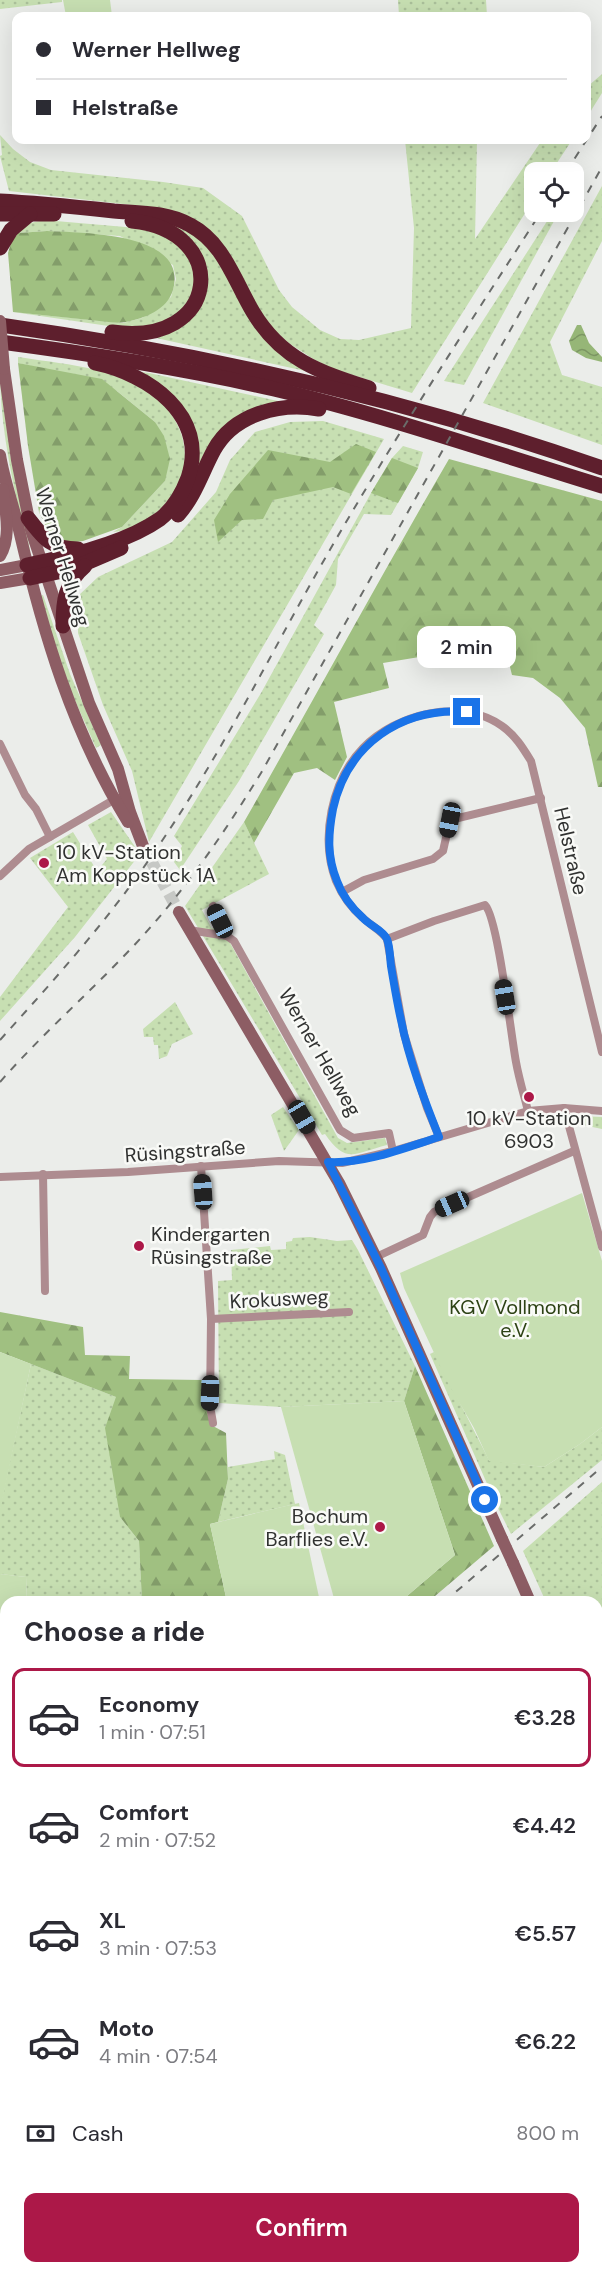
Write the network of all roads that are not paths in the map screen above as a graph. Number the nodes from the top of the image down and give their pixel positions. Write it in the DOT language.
graph roads {
  1 [pos="0,201"];
  2 [pos="0,214"];
  3 [pos="30,214"];
  4 [pos="0,248"];
  5 [pos="0,323"];
  6 [pos="46,332"];
  7 [pos="0,342"];
  8 [pos="0,350"];
  9 [pos="359,412"];
  10 [pos="438,416"];
  11 [pos="0,454"];
  12 [pos="602,468"];
  13 [pos="3,470"];
  14 [pos="602,486"];
  15 [pos="28,518"];
  16 [pos="90,555"];
  17 [pos="0,556"];
  18 [pos="0,570"];
  19 [pos="36,570"];
  20 [pos="0,583"];
  21 [pos="63,626"];
  22 [pos="0,744"];
  23 [pos="121,797"];
  24 [pos="541,798"];
  25 [pos="50,837"];
  26 [pos="0,876"];
  27 [pos="342,892"];
  28 [pos="213,906"];
  29 [pos="179,912"];
  30 [pos="189,930"];
  31 [pos="227,936"];
  32 [pos="387,939"];
  33 [pos="602,1052"];
  34 [pos="564,1108"];
  35 [pos="602,1111"];
  36 [pos="528,1112"];
  37 [pos="439,1137"];
  38 [pos="393,1151"];
  39 [pos="574,1151"];
  40 [pos="328,1162"];
  41 [pos="201,1166"];
  42 [pos="43,1174"];
  43 [pos="0,1177"];
  44 [pos="602,1247"];
  45 [pos="376,1257"];
  46 [pos="45,1291"];
  47 [pos="349,1312"];
  48 [pos="211,1319"];
  49 [pos="213,1423"];
  50 [pos="527,1596"];
  1 -- 10 [label="highway"];
  2 -- 3 [label="highway"];
  3 -- 4 [label="highway"];
  3 -- 6 [label="highway"];
  5 -- 6 [label="highway"];
  5 -- 15 [label="main road, Werner Hellweg, bridge"];
  6 -- 10 [label="highway"];
  7 -- 9 [label="highway"];
  8 -- 16 [label="highway"];
  9 -- 14 [label="highway"];
  9 -- 16 [label="highway"];
  10 -- 12 [label="highway"];
  11 -- 13 [label="main road, Werner Hellweg"];
  13 -- 17 [label="main road, Werner Hellweg"];
  13 -- 19 [label="main road, Werner Hellweg"];
  15 -- 16 [label="highway"];
  15 -- 19 [label="main road, Werner Hellweg"];
  16 -- 19 [label="highway"];
  16 -- 21 [label="highway"];
  18 -- 19 [label="main road"];
  19 -- 20 [label="main road"];
  19 -- 21 [label="main road, Werner Hellweg"];
  19 -- 23 [label="main road, Werner Hellweg"];
  21 -- 23 [label="main road, Werner Hellweg"];
  22 -- 25 [label="street"];
  23 -- 25 [label="street"];
  24 -- 27 [label="street, Helstraße"];
  24 -- 27 [label="street, Helstraße"];
  24 -- 33 [label="street, Helstraße"];
  25 -- 26 [label="street"];
  27 -- 32 [label="street, Helstraße"];
  28 -- 31 [label="street, Werner Hellweg"];
  29 -- 30 [label="main road"];
  30 -- 31 [label="street"];
  30 -- 40 [label="main road"];
  31 -- 38 [label="street, Werner Hellweg"];
  32 -- 36 [label="street"];
  32 -- 37 [label="street"];
  34 -- 35 [label="street, Rüsingstraße"];
  34 -- 36 [label="street, Rüsingstraße"];
  34 -- 39 [label="street"];
  36 -- 37 [label="street, Rüsingstraße"];
  37 -- 38 [label="street, Rüsingstraße"];
  38 -- 40 [label="street, Rüsingstraße"];
  39 -- 44 [label="street"];
  39 -- 45 [label="street"];
  40 -- 41 [label="street, Rüsingstraße"];
  40 -- 45 [label="main road"];
  41 -- 42 [label="street, Rüsingstraße"];
  41 -- 48 [label="street"];
  42 -- 43 [label="street, Rüsingstraße"];
  42 -- 46 [label="street"];
  45 -- 50 [label="main road, bridge"];
  47 -- 48 [label="street, Krokusweg"];
  48 -- 49 [label="street"];
}
